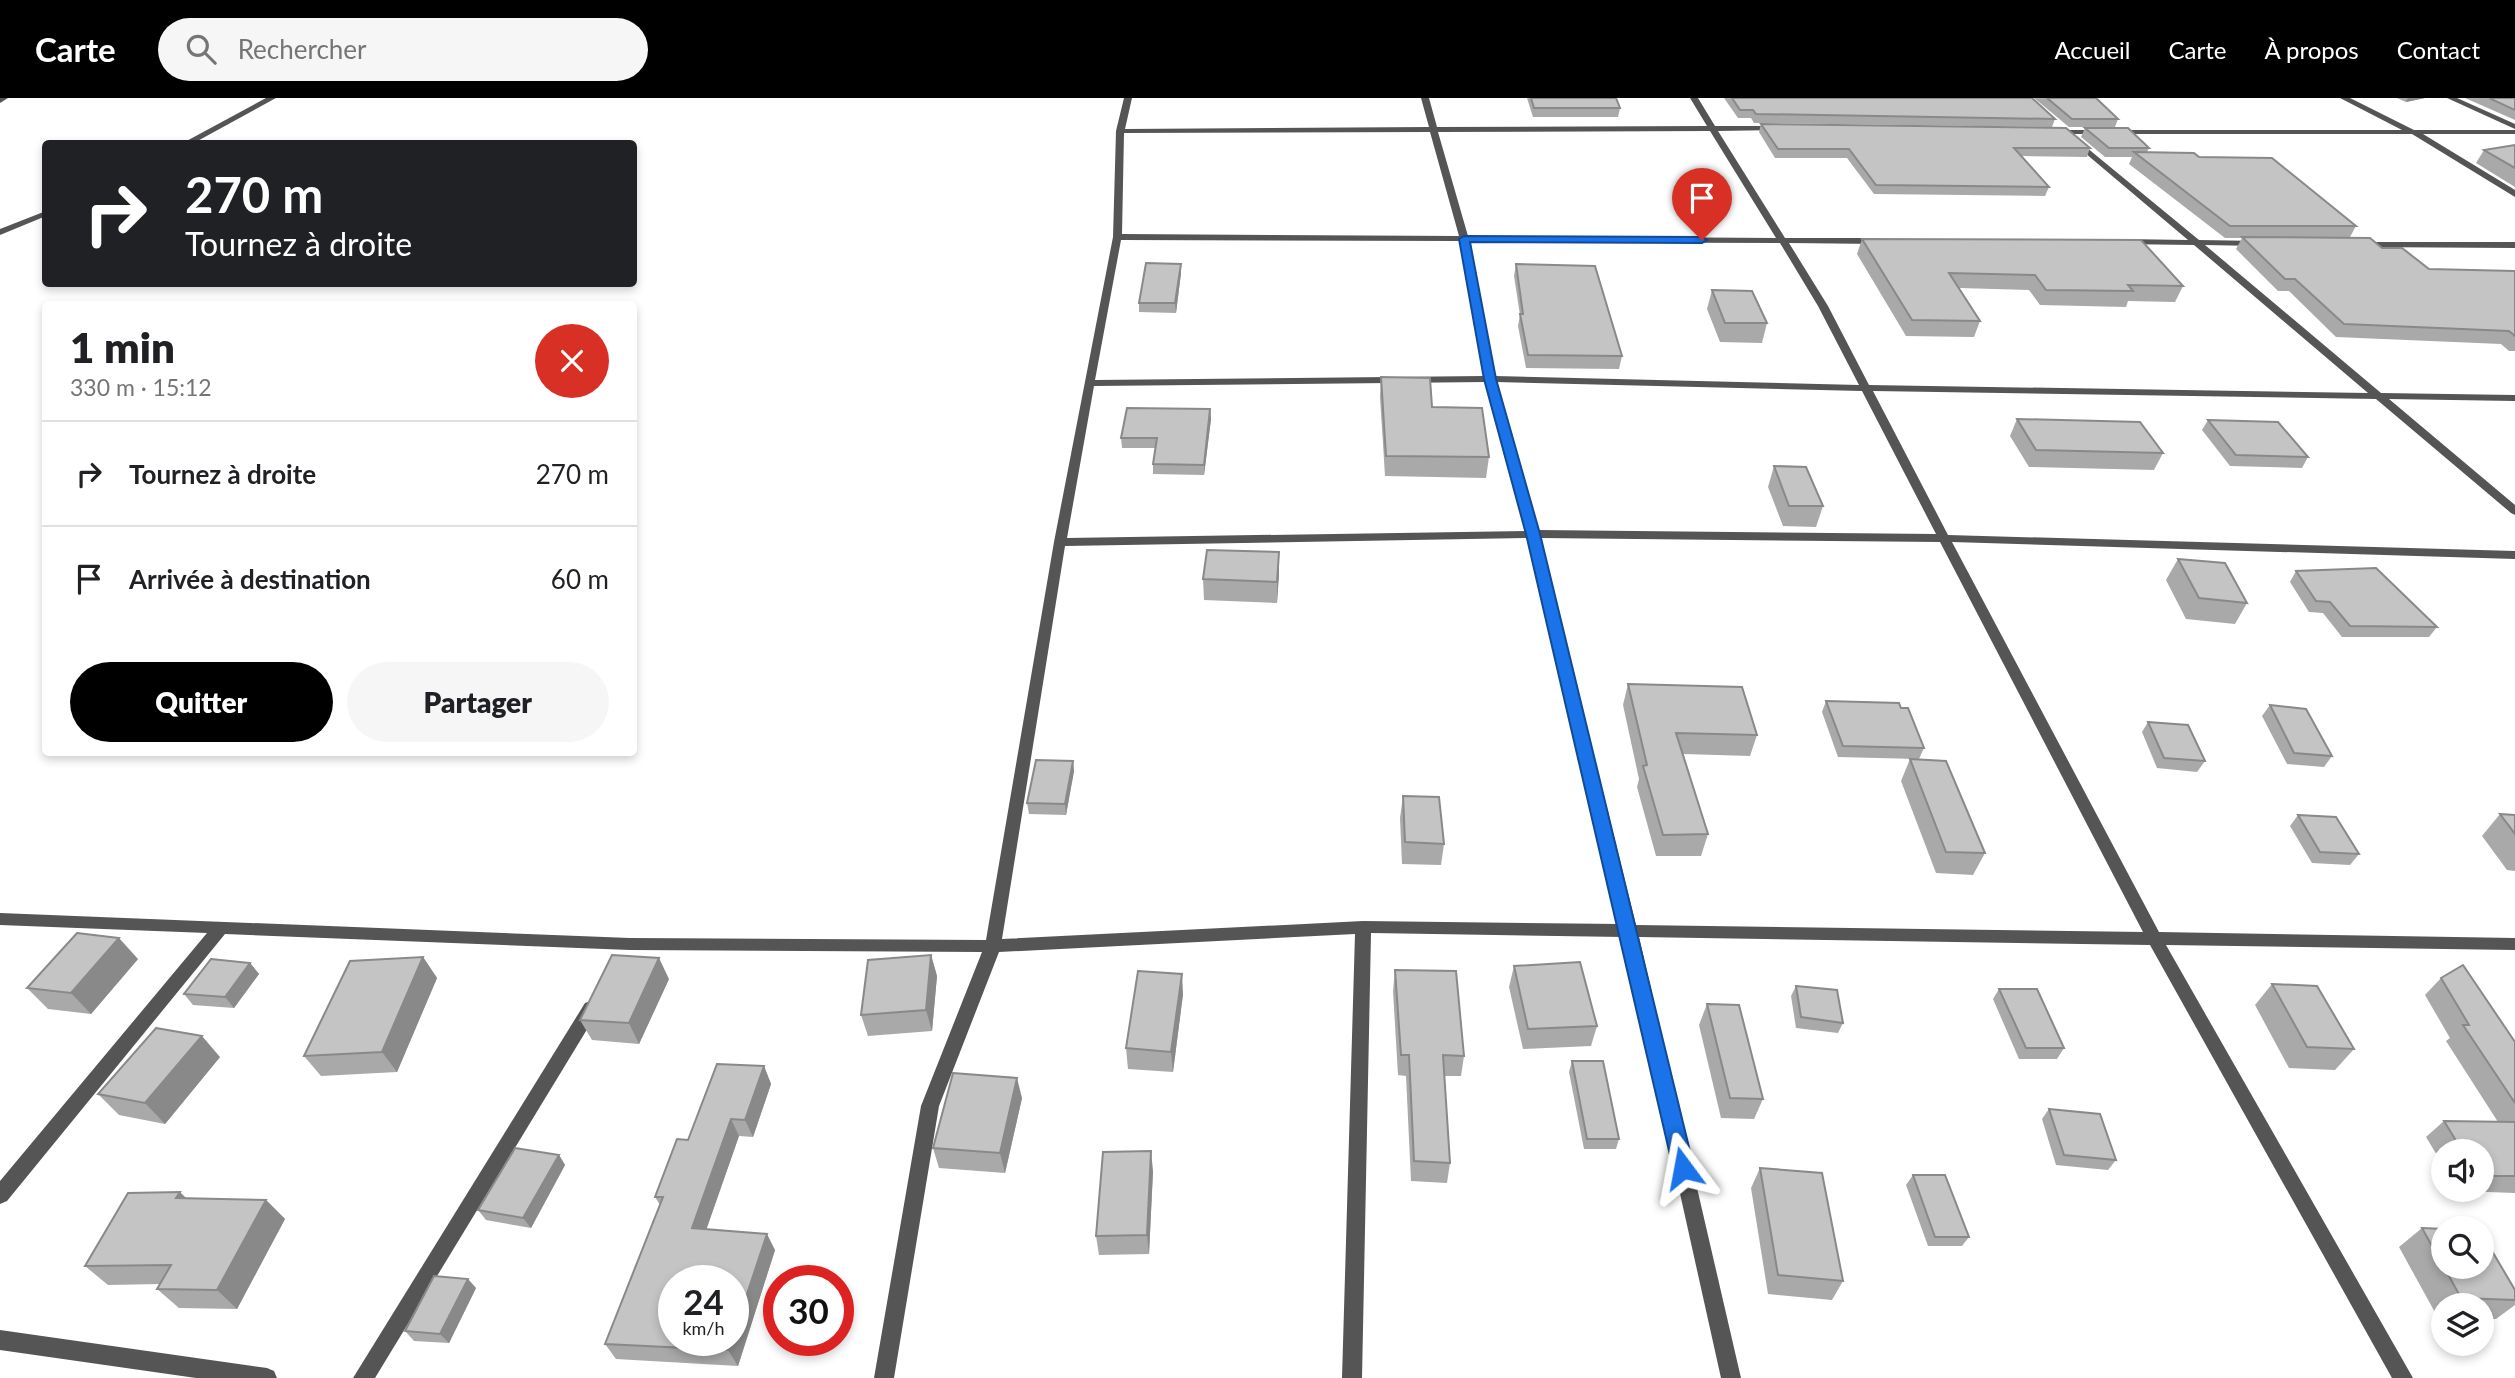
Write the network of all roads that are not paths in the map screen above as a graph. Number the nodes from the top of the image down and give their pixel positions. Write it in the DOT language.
graph roads {
  1 [pos="4,98"];
  2 [pos="272,98"];
  3 [pos="1128,98"];
  4 [pos="1425,98"];
  5 [pos="1694,98"];
  6 [pos="2344,98"];
  7 [pos="2451,98"];
  8 [pos="0,102"];
  9 [pos="2057,124"];
  10 [pos="1712,127"];
  11 [pos="1794,128"];
  12 [pos="2515,130"];
  13 [pos="1120,131"];
  14 [pos="1434,131"];
  15 [pos="2039,132"];
  16 [pos="2067,132"];
  17 [pos="2415,133"];
  18 [pos="193,140"];
  19 [pos="2515,194"];
  20 [pos="42,216"];
  21 [pos="0,232"];
  22 [pos="1117,237"];
  23 [pos="1464,239"];
  24 [pos="1782,240"];
  25 [pos="1893,241"];
  26 [pos="2114,242"];
  27 [pos="2197,243"];
  28 [pos="2275,244"];
  29 [pos="2353,245"];
  30 [pos="2515,245"];
  31 [pos="1490,379"];
  32 [pos="1091,383"];
  33 [pos="1866,388"];
  34 [pos="2381,397"];
  35 [pos="2515,398"];
  36 [pos="2515,511"];
  37 [pos="1533,534"];
  38 [pos="1944,538"];
  39 [pos="1060,542"];
  40 [pos="2515,555"];
  41 [pos="0,919"];
  42 [pos="1363,927"];
  43 [pos="220,929"];
  44 [pos="1630,932"];
  45 [pos="2155,941"];
  46 [pos="630,944"];
  47 [pos="2515,944"];
  48 [pos="993,946"];
  49 [pos="616,967"];
  50 [pos="601,991"];
  51 [pos="0,1195"];
  52 [pos="0,1340"];
  53 [pos="267,1378"];
  54 [pos="363,1378"];
  55 [pos="884,1378"];
  56 [pos="1352,1378"];
  57 [pos="1731,1378"];
  58 [pos="2403,1378"];
  1 -- 8 [label="street"];
  2 -- 18 [label="street"];
  3 -- 13 [label="street"];
  4 -- 14 [label="street"];
  5 -- 10 [label="street"];
  6 -- 17 [label="street"];
  7 -- 12 [label="street"];
  9 -- 16 [label="street"];
  10 -- 11 [label="street"];
  10 -- 14 [label="street"];
  10 -- 24 [label="street"];
  12 -- 17 [label="street"];
  13 -- 14 [label="street"];
  13 -- 22 [label="street"];
  14 -- 23 [label="street"];
  15 -- 16 [label="street"];
  16 -- 17 [label="street"];
  16 -- 27 [label="street"];
  17 -- 19 [label="street"];
  20 -- 21 [label="street"];
  22 -- 23 [label="street"];
  22 -- 32 [label="street"];
  23 -- 24 [label="street"];
  23 -- 31 [label="street"];
  24 -- 25 [label="street"];
  24 -- 33 [label="street"];
  26 -- 27 [label="street"];
  27 -- 28 [label="street"];
  27 -- 34 [label="street"];
  29 -- 30 [label="street"];
  31 -- 32 [label="street"];
  31 -- 33 [label="street"];
  31 -- 37 [label="street"];
  32 -- 39 [label="street"];
  33 -- 34 [label="street"];
  33 -- 38 [label="street"];
  34 -- 35 [label="street"];
  34 -- 36 [label="street"];
  37 -- 38 [label="street"];
  37 -- 39 [label="street"];
  37 -- 44 [label="street"];
  38 -- 40 [label="street"];
  38 -- 45 [label="street"];
  39 -- 48 [label="street"];
  41 -- 43 [label="street"];
  42 -- 44 [label="street"];
  42 -- 48 [label="street"];
  42 -- 56 [label="street"];
  43 -- 46 [label="street"];
  43 -- 51 [label="street"];
  44 -- 45 [label="street"];
  44 -- 57 [label="street"];
  45 -- 47 [label="street"];
  45 -- 58 [label="street"];
  46 -- 48 [label="street"];
  46 -- 49 [label="street"];
  48 -- 55 [label="street"];
  50 -- 54 [label="street"];
  52 -- 53 [label="street"];
}
